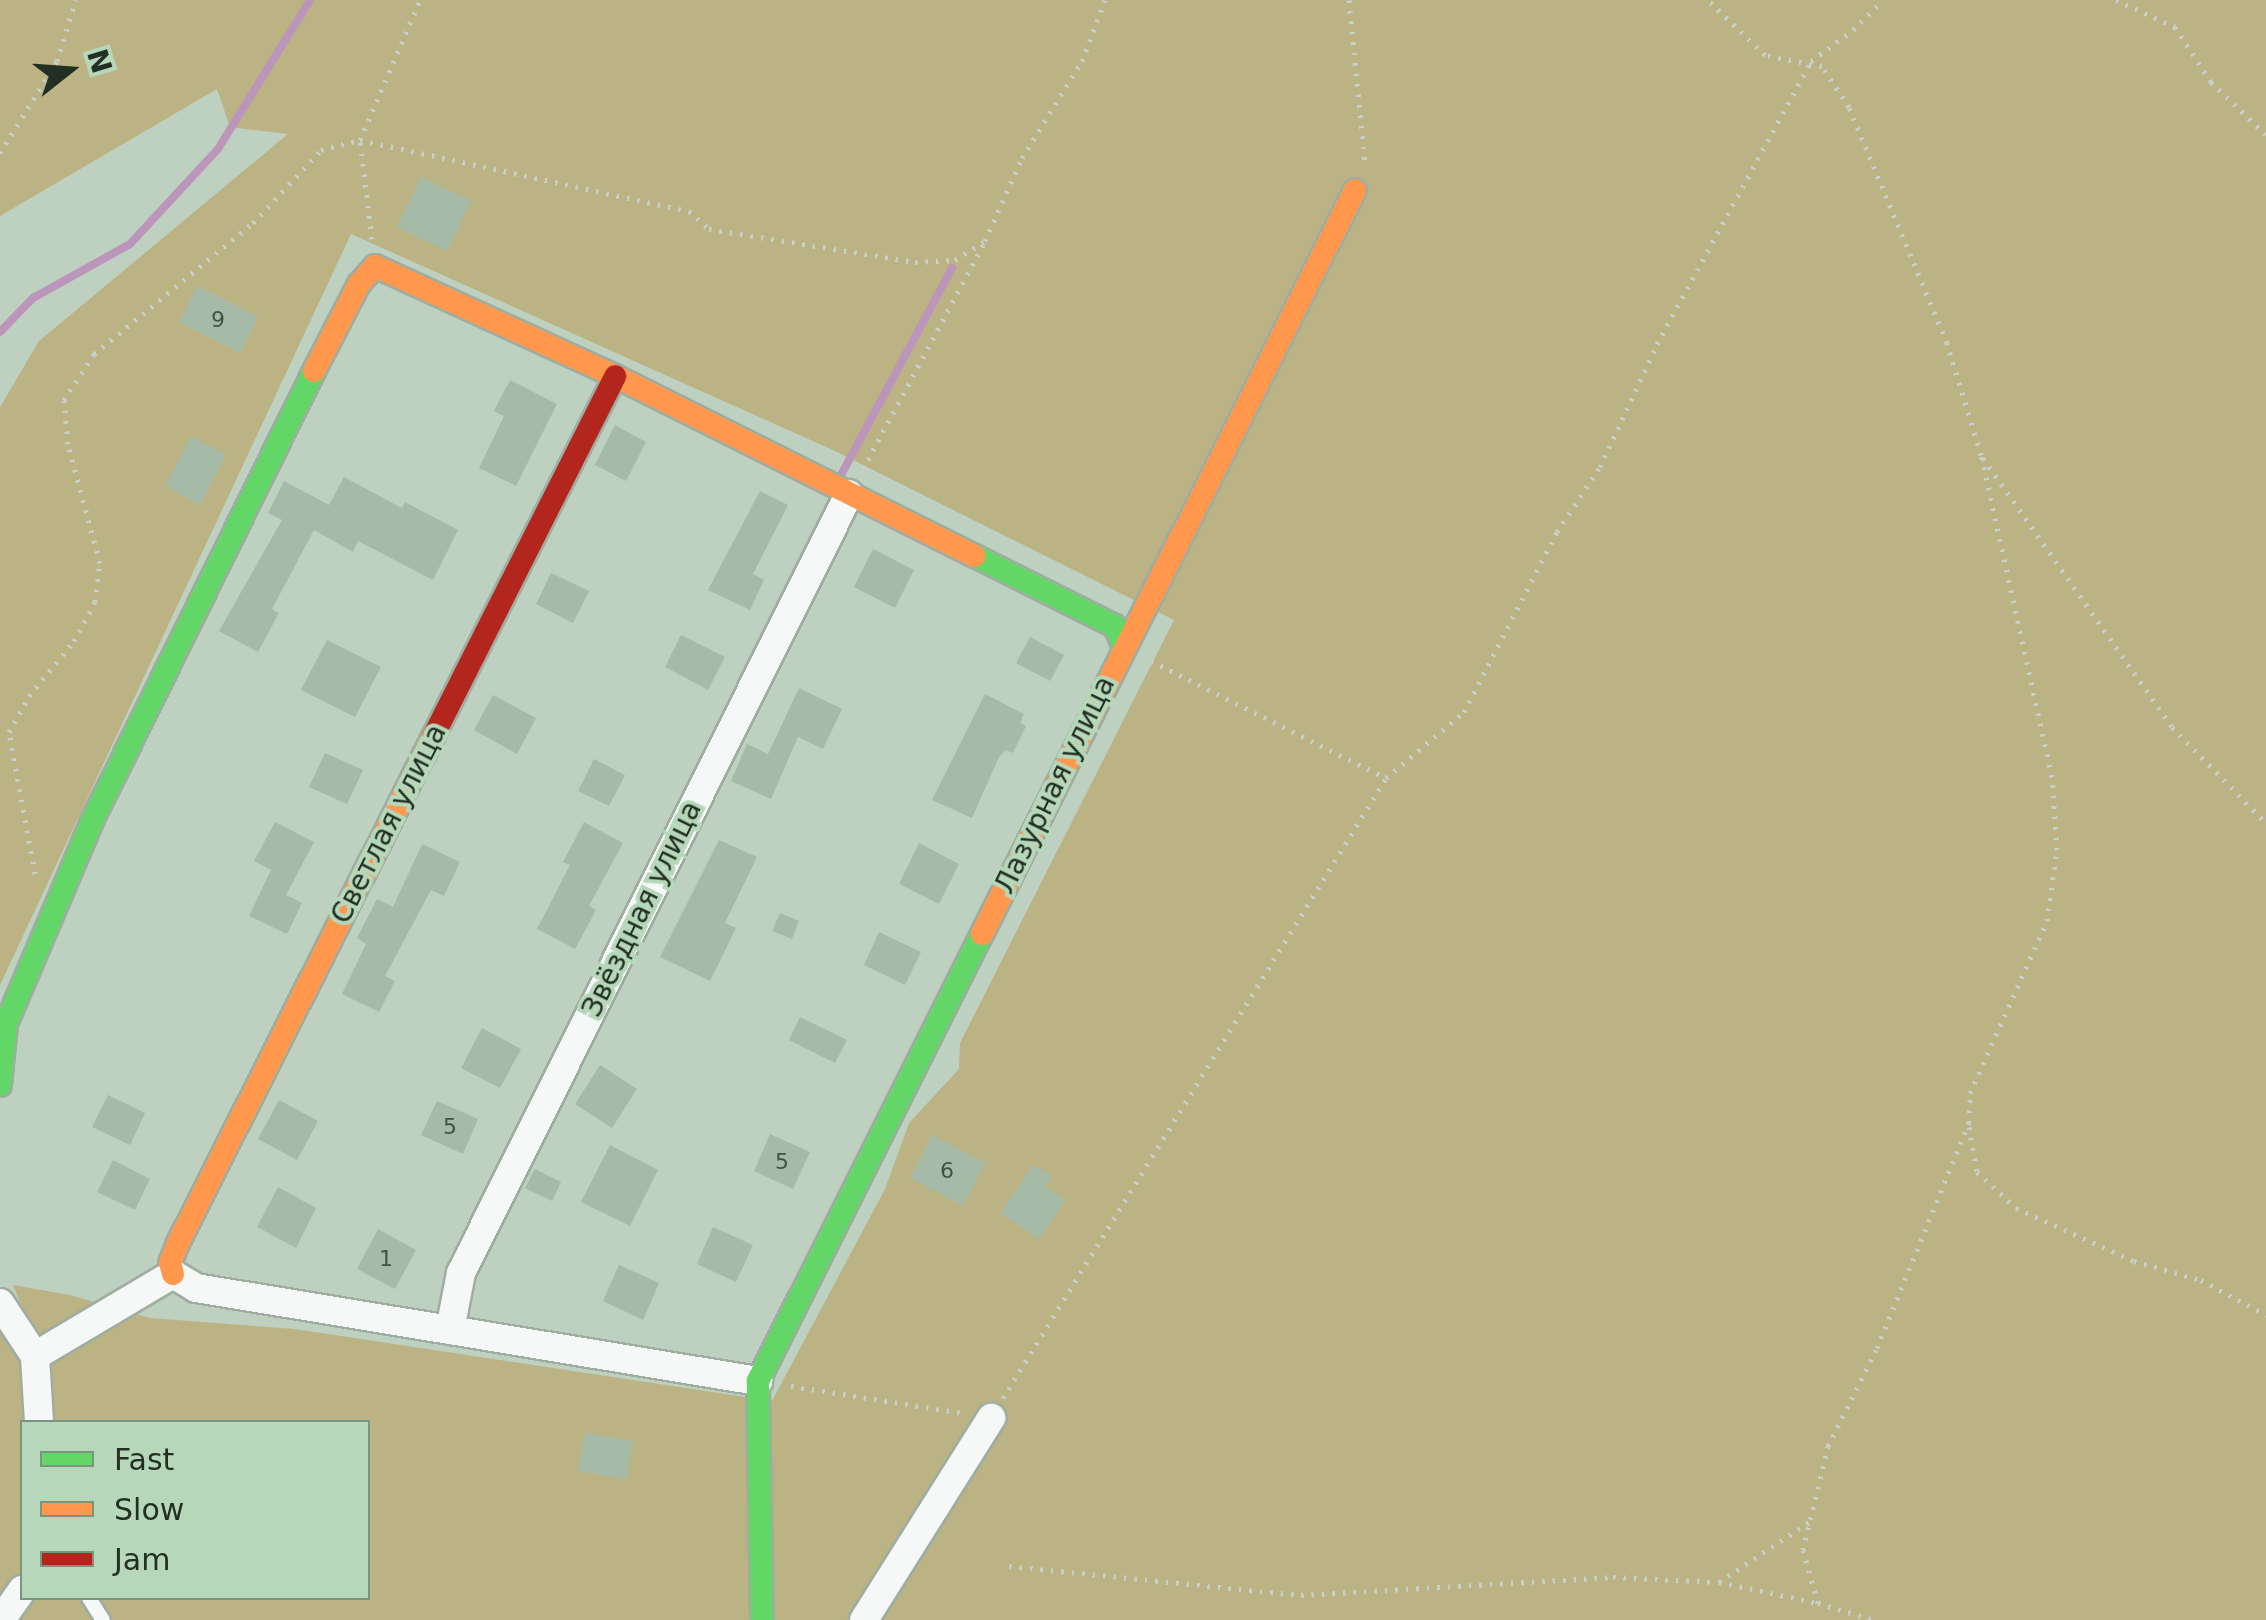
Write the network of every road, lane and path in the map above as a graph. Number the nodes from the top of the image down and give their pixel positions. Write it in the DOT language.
graph roads {
  1 [pos="76,0"];
  2 [pos="420,0"];
  3 [pos="1105,0"];
  4 [pos="1349,0"];
  5 [pos="1708,0"];
  6 [pos="1883,0"];
  7 [pos="2116,0"];
  8 [pos="1811,61"];
  9 [pos="2266,135"];
  10 [pos="360,140"];
  11 [pos="0,152"];
  12 [pos="1355,190"];
  13 [pos="985,241"];
  14 [pos="375,266"];
  15 [pos="614,376"];
  16 [pos="1981,456"];
  17 [pos="850,494"];
  18 [pos="1124,647"];
  19 [pos="1386,778"];
  20 [pos="2266,823"];
  21 [pos="36,877"];
  22 [pos="0,1085"];
  23 [pos="1968,1123"];
  24 [pos="173,1274"];
  25 [pos="0,1303"];
  26 [pos="2266,1315"];
  27 [pos="450,1330"];
  28 [pos="35,1356"];
  29 [pos="758,1381"];
  30 [pos="990,1418"];
  31 [pos="39,1420"];
  32 [pos="1811,1521"];
  33 [pos="1009,1566"];
  34 [pos="1718,1582"];
  35 [pos="20,1593"];
  36 [pos="1818,1603"];
  37 [pos="1,1620"];
  38 [pos="762,1620"];
  39 [pos="864,1620"];
  40 [pos="1874,1620"];
  1 -- 11 [label="path"];
  2 -- 10 [label="path"];
  3 -- 13 [label="path"];
  4 -- 12 [label="path"];
  5 -- 8 [label="path"];
  6 -- 8 [label="path"];
  7 -- 9 [label="path"];
  8 -- 16 [label="path"];
  8 -- 19 [label="path"];
  10 -- 13 [label="path"];
  10 -- 14 [label="path"];
  10 -- 21 [label="path"];
  12 -- 18 [label="street, Лазурная улица"];
  13 -- 17 [label="path"];
  14 -- 15 [label="street"];
  14 -- 22 [label="street"];
  15 -- 17 [label="street"];
  15 -- 24 [label="street, Светлая улица"];
  16 -- 20 [label="path"];
  16 -- 23 [label="path"];
  17 -- 18 [label="street"];
  17 -- 27 [label="street, Звёздная улица"];
  18 -- 19 [label="path"];
  18 -- 29 [label="street, Лазурная улица"];
  19 -- 30 [label="path"];
  23 -- 26 [label="path"];
  23 -- 32 [label="path"];
  24 -- 27 [label="street"];
  24 -- 28 [label="street"];
  25 -- 28 [label="street"];
  27 -- 29 [label="street"];
  28 -- 31 [label="street"];
  29 -- 30 [label="path"];
  29 -- 38 [label="street"];
  30 -- 39 [label="street"];
  32 -- 34 [label="path"];
  32 -- 36 [label="path"];
  33 -- 34 [label="path"];
  34 -- 36 [label="path"];
  35 -- 37 [label="street"];
  36 -- 40 [label="path"];
}
